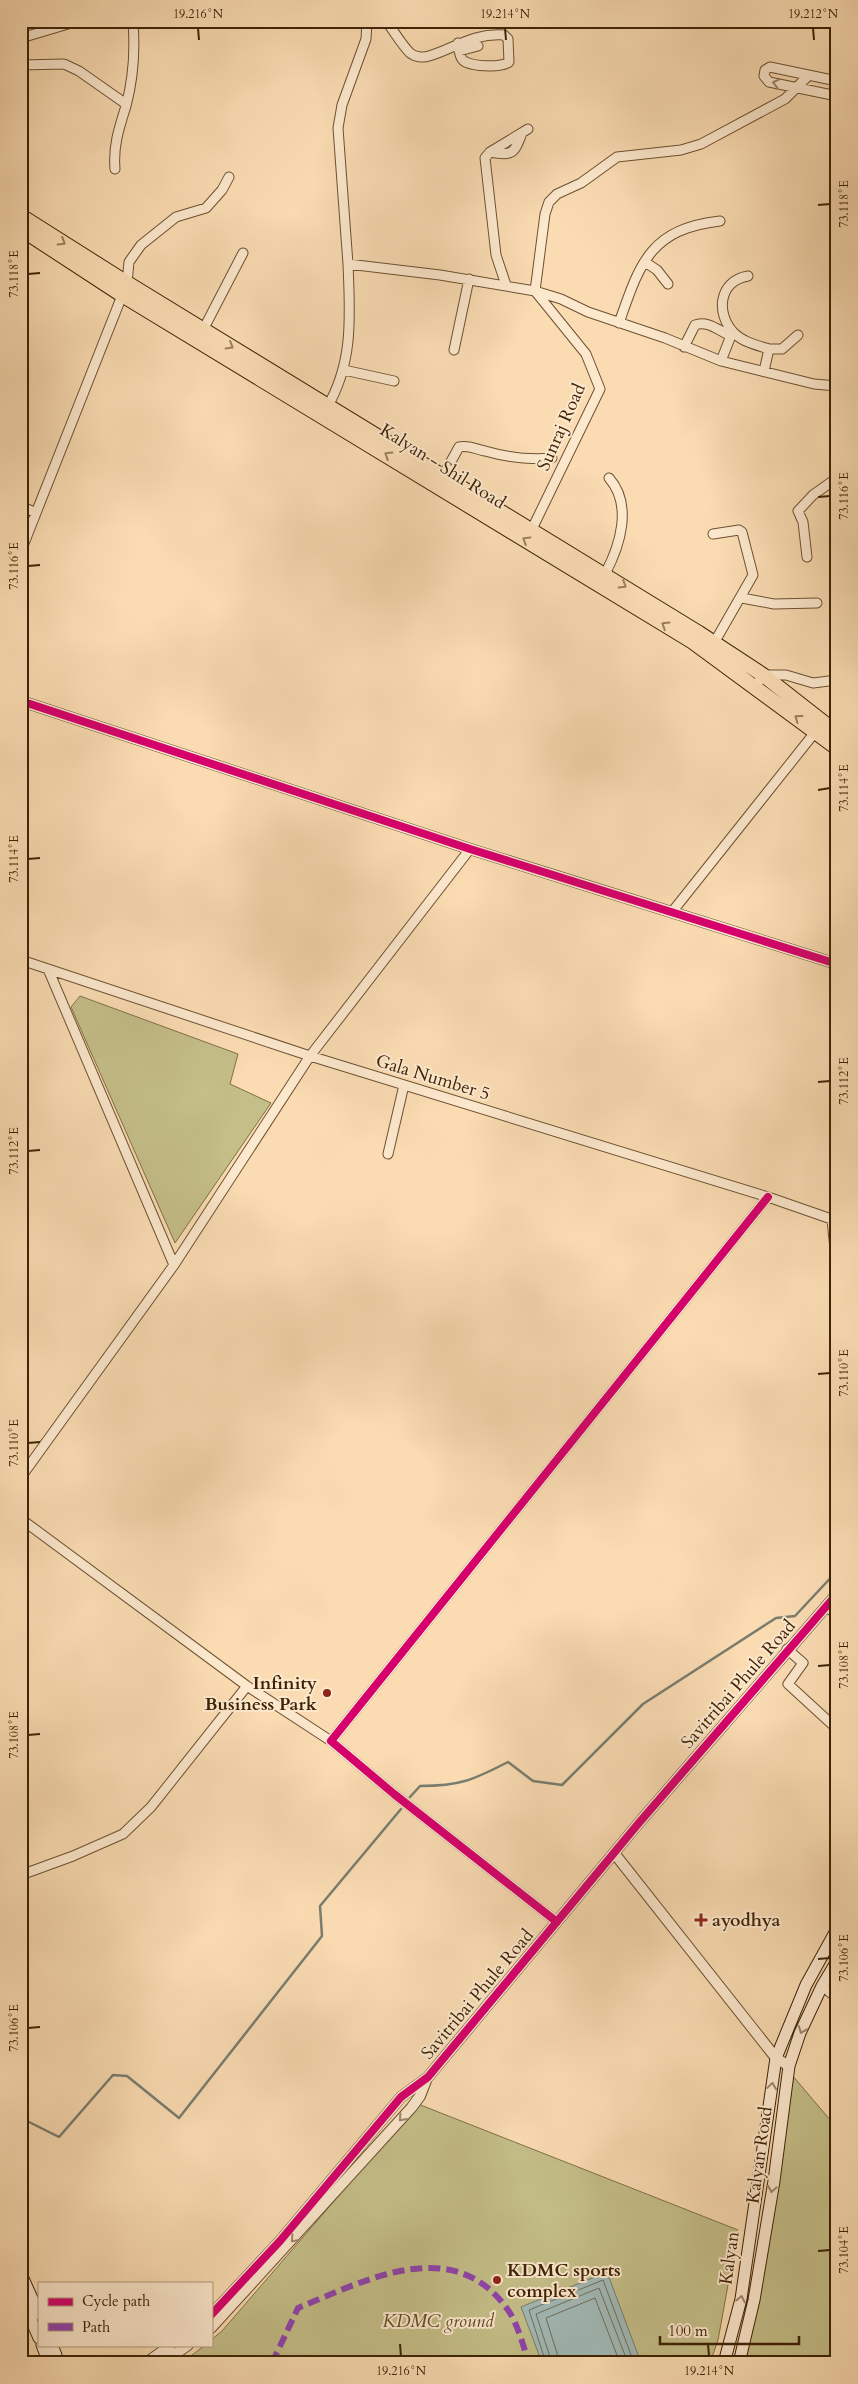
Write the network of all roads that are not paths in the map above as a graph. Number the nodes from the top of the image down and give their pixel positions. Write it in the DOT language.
graph roads {
  1 [pos="78,21"];
  2 [pos="367,21"];
  3 [pos="386,21"];
  4 [pos="132,22"];
  5 [pos="21,38"];
  6 [pos="478,46"];
  7 [pos="458,47"];
  8 [pos="21,65"];
  9 [pos="808,75"];
  10 [pos="837,81"];
  11 [pos="797,87"];
  12 [pos="837,96"];
  13 [pos="126,104"];
  14 [pos="525,131"];
  15 [pos="115,169"];
  16 [pos="229,177"];
  17 [pos="21,216"];
  18 [pos="720,221"];
  19 [pos="21,229"];
  20 [pos="243,253"];
  21 [pos="645,262"];
  22 [pos="348,264"];
  23 [pos="748,276"];
  24 [pos="469,279"];
  25 [pos="668,284"];
  26 [pos="506,285"];
  27 [pos="125,289"];
  28 [pos="535,291"];
  29 [pos="619,323"];
  30 [pos="203,330"];
  31 [pos="798,335"];
  32 [pos="684,347"];
  33 [pos="454,350"];
  34 [pos="768,350"];
  35 [pos="721,361"];
  36 [pos="344,370"];
  37 [pos="764,371"];
  38 [pos="394,381"];
  39 [pos="837,386"];
  40 [pos="326,410"];
  41 [pos="552,458"];
  42 [pos="443,476"];
  43 [pos="609,478"];
  44 [pos="837,478"];
  45 [pos="21,506"];
  46 [pos="36,513"];
  47 [pos="532,529"];
  48 [pos="712,534"];
  49 [pos="21,551"];
  50 [pos="807,557"];
  51 [pos="605,574"];
  52 [pos="742,598"];
  53 [pos="817,603"];
  54 [pos="714,643"];
  55 [pos="763,675"];
  56 [pos="837,680"];
  57 [pos="754,687"];
  58 [pos="21,701"];
  59 [pos="816,731"];
  60 [pos="837,733"];
  61 [pos="837,748"];
  62 [pos="470,849"];
  63 [pos="672,912"];
  64 [pos="21,960"];
  65 [pos="837,964"];
  66 [pos="48,969"];
  67 [pos="310,1056"];
  68 [pos="404,1085"];
  69 [pos="388,1154"];
  70 [pos="768,1197"];
  71 [pos="834,1220"];
  72 [pos="174,1265"];
  73 [pos="837,1270"];
  74 [pos="21,1477"];
  75 [pos="21,1519"];
  76 [pos="837,1594"];
  77 [pos="826,1606"];
  78 [pos="837,1615"];
  79 [pos="787,1650"];
  80 [pos="247,1686"];
  81 [pos="837,1729"];
  82 [pos="331,1741"];
  83 [pos="614,1852"];
  84 [pos="21,1875"];
  85 [pos="557,1922"];
  86 [pos="837,1928"];
  87 [pos="837,1961"];
  88 [pos="822,1986"];
  89 [pos="837,1998"];
  90 [pos="776,2058"];
  91 [pos="789,2066"];
  92 [pos="428,2077"];
  93 [pos="21,2274"];
  94 [pos="21,2297"];
  95 [pos="227,2305"];
  96 [pos="38,2312"];
  97 [pos="212,2314"];
  98 [pos="212,2327"];
  99 [pos="38,2336"];
  100 [pos="42,2346"];
  101 [pos="52,2346"];
  102 [pos="170,2346"];
  103 [pos="187,2346"];
  104 [pos="49,2363"];
  105 [pos="59,2363"];
  106 [pos="146,2363"];
  107 [pos="163,2363"];
  108 [pos="724,2363"];
  109 [pos="739,2363"];
  1 -- 5 [label="street"];
  2 -- 22 [label="street"];
  3 -- 7 [label="street"];
  4 -- 13 [label="street"];
  6 -- 7 [label="street"];
  7 -- 7 [label="street"];
  8 -- 13 [label="street"];
  9 -- 10 [label="street"];
  9 -- 11 [label="street"];
  11 -- 9 [label="street, one-way"];
  11 -- 12 [label="street"];
  11 -- 28 [label="street"];
  13 -- 15 [label="street"];
  14 -- 26 [label="street"];
  16 -- 27 [label="street"];
  17 -- 27 [label="main road, Kalyan - Shil Road, one-way"];
  18 -- 21 [label="street"];
  19 -- 27 [label="main road, Kalyan - Shil Road"];
  20 -- 30 [label="street"];
  21 -- 25 [label="street"];
  21 -- 29 [label="street"];
  22 -- 24 [label="street"];
  22 -- 36 [label="street"];
  23 -- 34 [label="street"];
  24 -- 26 [label="street"];
  24 -- 33 [label="street"];
  26 -- 28 [label="street"];
  27 -- 30 [label="main road, Kalyan - Shil Road"];
  27 -- 40 [label="main road, Kalyan - Shil Road"];
  27 -- 46 [label="street"];
  28 -- 29 [label="street"];
  28 -- 47 [label="street, Sunraj Road"];
  29 -- 32 [label="street"];
  30 -- 40 [label="main road, Kalyan - Shil Road, one-way"];
  31 -- 34 [label="street"];
  32 -- 35 [label="street"];
  32 -- 35 [label="street"];
  34 -- 37 [label="street"];
  35 -- 37 [label="street"];
  36 -- 38 [label="street"];
  36 -- 40 [label="street"];
  37 -- 39 [label="street"];
  40 -- 42 [label="main road, Kalyan - Shil Road"];
  57 -- 40 [label="main road, Kalyan - Shil Road, one-way"];
  41 -- 42 [label="street"];
  42 -- 47 [label="main road, Kalyan - Shil Road"];
  43 -- 51 [label="street"];
  44 -- 50 [label="street"];
  45 -- 46 [label="street"];
  46 -- 49 [label="street"];
  47 -- 51 [label="main road, Kalyan - Shil Road"];
  48 -- 52 [label="street"];
  51 -- 54 [label="main road, Kalyan - Shil Road, one-way"];
  52 -- 53 [label="street"];
  52 -- 54 [label="street"];
  54 -- 55 [label="main road, Kalyan - Shil Road"];
  55 -- 56 [label="street"];
  55 -- 57 [label="street"];
  55 -- 60 [label="main road, Kalyan - Shil Road"];
  59 -- 57 [label="main road, Kalyan - Shil Road, one-way"];
  58 -- 62 [label="street"];
  59 -- 61 [label="main road, Kalyan - Shil Road"];
  59 -- 63 [label="street"];
  62 -- 63 [label="street"];
  62 -- 67 [label="street"];
  63 -- 65 [label="street"];
  64 -- 66 [label="street, Gala Number 5"];
  66 -- 67 [label="street, Gala Number 5"];
  66 -- 72 [label="street"];
  67 -- 68 [label="street, Gala Number 5"];
  67 -- 72 [label="street"];
  68 -- 69 [label="street"];
  68 -- 70 [label="street, Gala Number 5"];
  70 -- 71 [label="street, Gala Number 5"];
  70 -- 82 [label="street"];
  71 -- 73 [label="street"];
  72 -- 74 [label="street"];
  75 -- 80 [label="street"];
  76 -- 77 [label="street, Savitribai Phule Road"];
  77 -- 78 [label="street"];
  77 -- 79 [label="street, Savitribai Phule Road"];
  79 -- 81 [label="street"];
  79 -- 83 [label="street, Savitribai Phule Road"];
  80 -- 82 [label="street"];
  80 -- 84 [label="street"];
  82 -- 85 [label="street"];
  83 -- 85 [label="street, Savitribai Phule Road"];
  83 -- 90 [label="street"];
  85 -- 92 [label="street, Savitribai Phule Road"];
  86 -- 90 [label="main road, Kalyan"];
  87 -- 88 [label="main road, Kalyan Road"];
  88 -- 89 [label="street"];
  88 -- 91 [label="main road, Kalyan Road, one-way"];
  90 -- 91 [label="street"];
  108 -- 90 [label="main road, Kalyan, one-way"];
  91 -- 109 [label="main road, Kalyan Road, one-way"];
  92 -- 95 [label="street, Savitribai Phule Road"];
  92 -- 95 [label="street, Savitribai Phule Road, one-way"];
  93 -- 96 [label="main road"];
  94 -- 99 [label="main road"];
  95 -- 97 [label="street, Savitribai Phule Road"];
  95 -- 98 [label="street, Savitribai Phule Road"];
  100 -- 104 [label="main road"];
  101 -- 105 [label="main road"];
  102 -- 106 [label="street"];
  103 -- 107 [label="street"];
}
